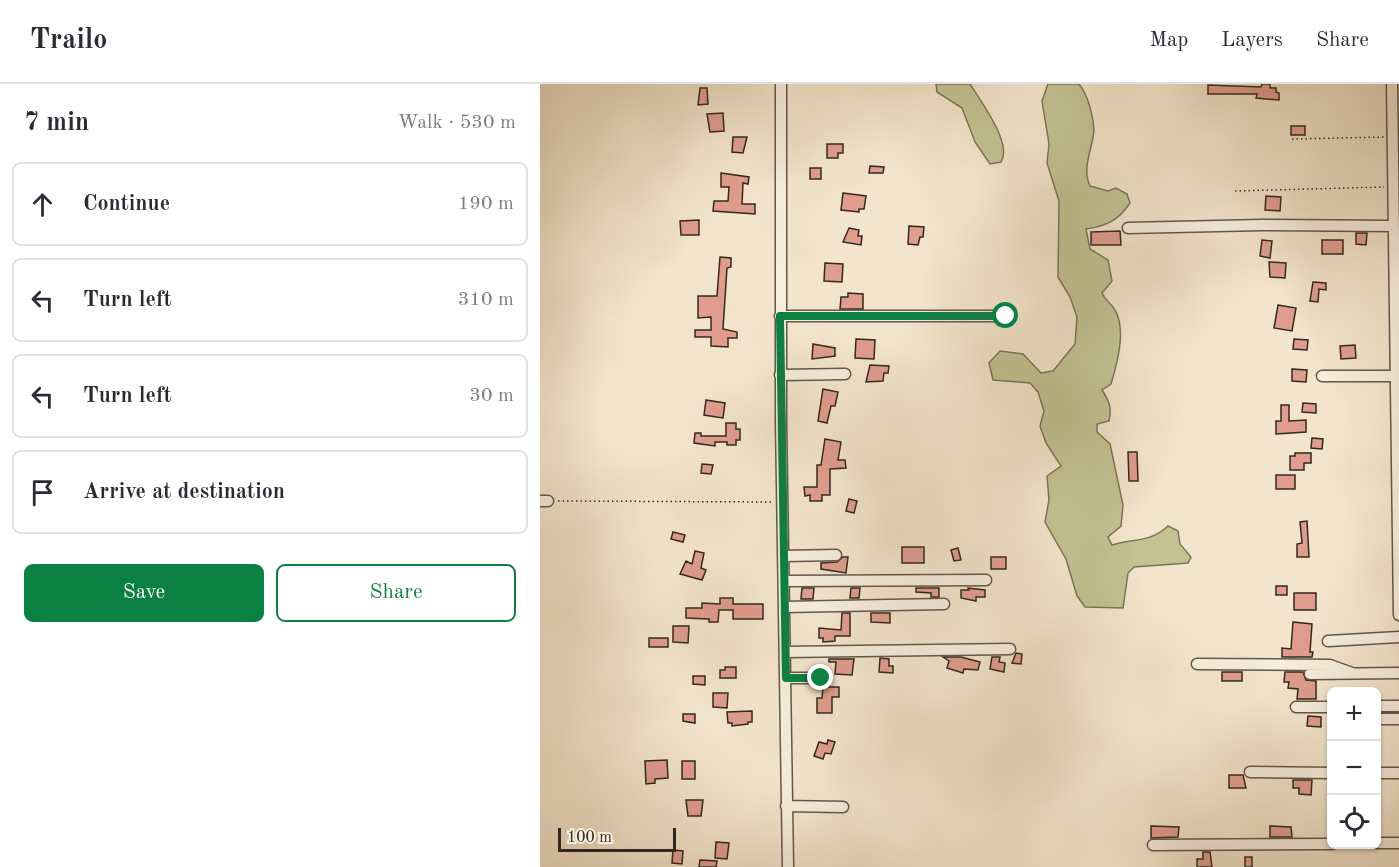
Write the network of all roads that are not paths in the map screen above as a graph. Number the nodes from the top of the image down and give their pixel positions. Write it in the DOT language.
graph roads {
  1 [pos="781,84"];
  2 [pos="1392,84"];
  3 [pos="1396,134"];
  4 [pos="1396,187"];
  5 [pos="1396,219"];
  6 [pos="1128,228"];
  7 [pos="780,316"];
  8 [pos="1006,316"];
  9 [pos="845,374"];
  10 [pos="780,375"];
  11 [pos="1322,376"];
  12 [pos="1397,376"];
  13 [pos="1398,439"];
  14 [pos="1398,473"];
  15 [pos="1398,498"];
  16 [pos="1398,529"];
  17 [pos="836,555"];
  18 [pos="784,556"];
  19 [pos="986,580"];
  20 [pos="784,581"];
  21 [pos="944,604"];
  22 [pos="784,607"];
  23 [pos="1399,615"];
  24 [pos="1399,638"];
  25 [pos="1328,641"];
  26 [pos="1010,649"];
  27 [pos="785,652"];
  28 [pos="1197,664"];
  29 [pos="1399,673"];
  30 [pos="1310,674"];
  31 [pos="1352,674"];
  32 [pos="786,678"];
  33 [pos="821,678"];
  34 [pos="1381,706"];
  35 [pos="1399,706"];
  36 [pos="1296,707"];
  37 [pos="1327,707"];
  38 [pos="1381,719"];
  39 [pos="1399,719"];
  40 [pos="1250,772"];
  41 [pos="1327,773"];
  42 [pos="1381,773"];
  43 [pos="1399,773"];
  44 [pos="786,806"];
  45 [pos="843,807"];
  46 [pos="1381,843"];
  47 [pos="1399,843"];
  48 [pos="1327,844"];
  49 [pos="1154,845"];
  50 [pos="788,867"];
  1 -- 7 [label="street"];
  2 -- 3 [label="street"];
  3 -- 4 [label="street"];
  4 -- 5 [label="street"];
  5 -- 6 [label="street"];
  5 -- 12 [label="street"];
  7 -- 8 [label="street"];
  7 -- 10 [label="street"];
  9 -- 10 [label="street"];
  10 -- 18 [label="street"];
  11 -- 12 [label="street"];
  12 -- 13 [label="street"];
  13 -- 14 [label="street"];
  14 -- 15 [label="street"];
  15 -- 16 [label="street"];
  16 -- 23 [label="street"];
  17 -- 18 [label="street"];
  18 -- 20 [label="street"];
  19 -- 20 [label="street"];
  20 -- 22 [label="street"];
  21 -- 22 [label="street"];
  22 -- 27 [label="street"];
  24 -- 25 [label="street"];
  26 -- 27 [label="street"];
  27 -- 32 [label="street"];
  28 -- 31 [label="street"];
  29 -- 31 [label="street"];
  30 -- 31 [label="street"];
  32 -- 33 [label="street"];
  32 -- 44 [label="street"];
  34 -- 35 [label="street"];
  36 -- 37 [label="street"];
  38 -- 39 [label="street"];
  40 -- 41 [label="street"];
  42 -- 43 [label="street"];
  44 -- 45 [label="street"];
  44 -- 50 [label="street"];
  46 -- 47 [label="street"];
  48 -- 49 [label="street"];
}
